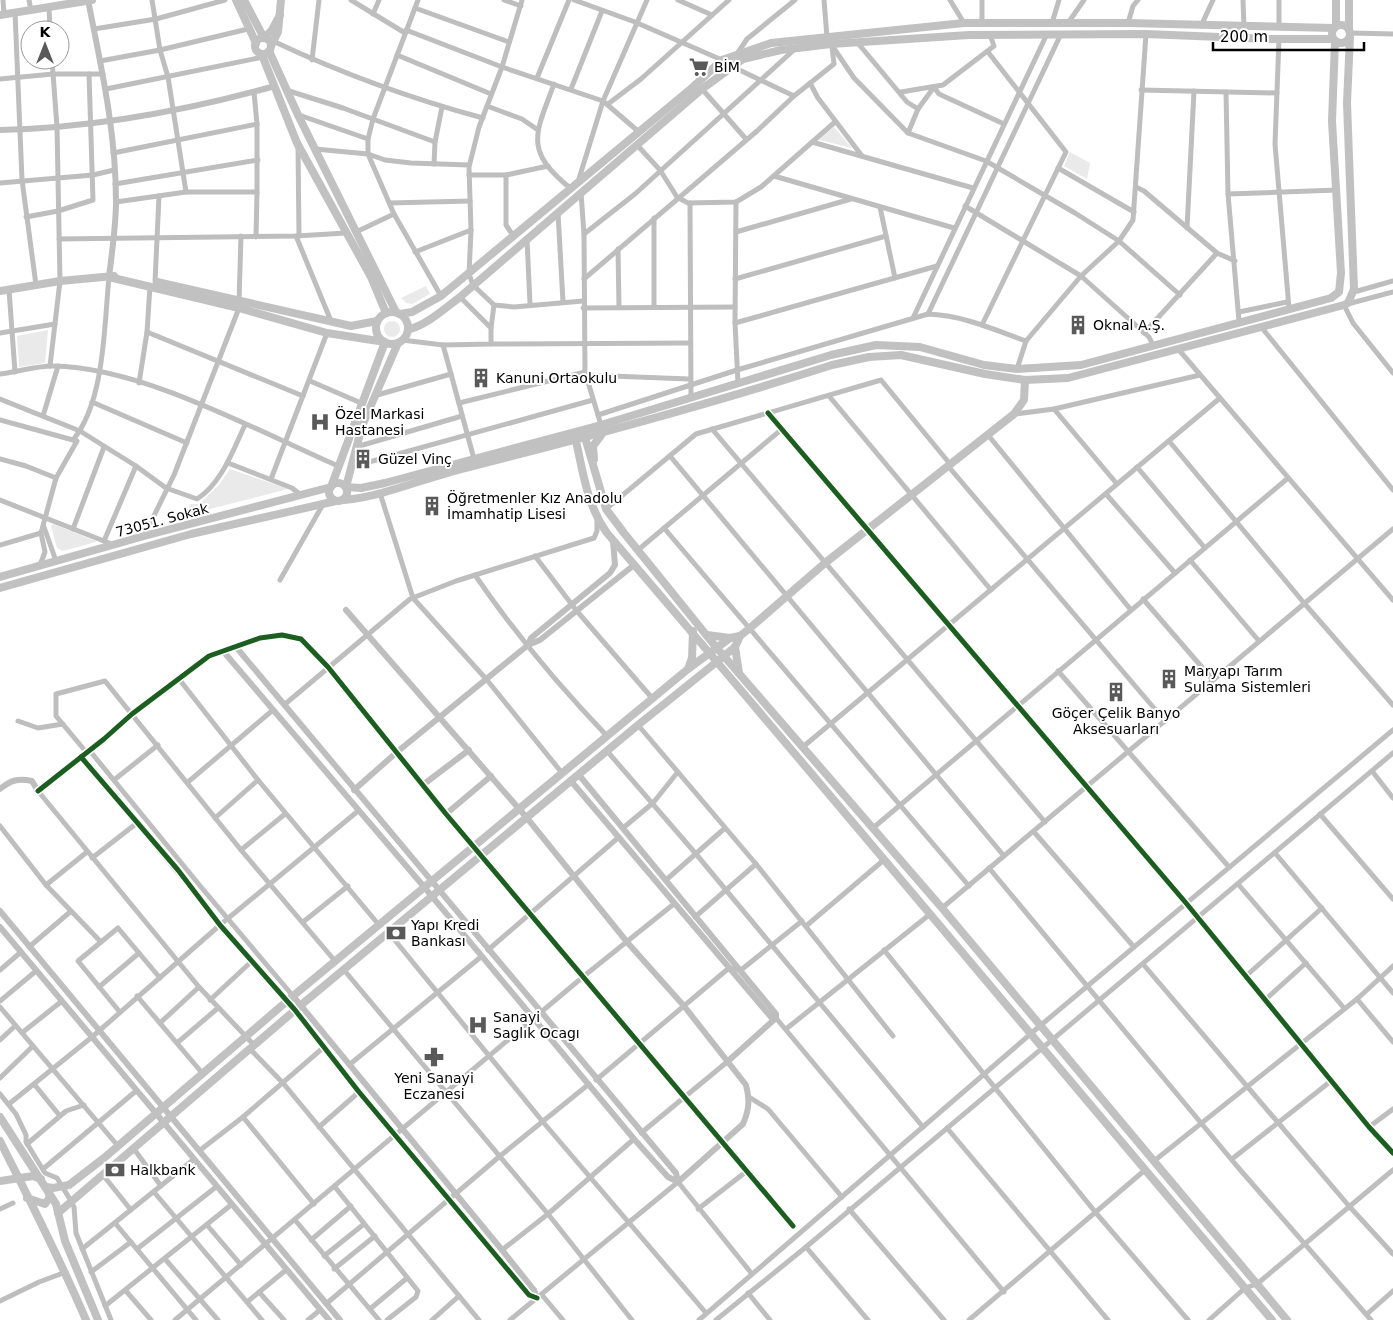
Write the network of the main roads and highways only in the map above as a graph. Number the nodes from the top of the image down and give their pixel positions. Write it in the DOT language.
graph roads {
  1 [pos="89,0"];
  2 [pos="236,0"];
  3 [pos="244,0"];
  4 [pos="281,0"];
  5 [pos="1336,0"];
  6 [pos="1349,0"];
  7 [pos="58,3"];
  8 [pos="2,14"];
  9 [pos="1336,14"];
  10 [pos="280,15"];
  11 [pos="1324,27"];
  12 [pos="1335,27"];
  13 [pos="1350,33"];
  14 [pos="264,38"];
  15 [pos="1323,39"];
  16 [pos="829,40"];
  17 [pos="1334,40"];
  18 [pos="256,44"];
  19 [pos="268,50"];
  20 [pos="1334,50"];
  21 [pos="0,291"];
  22 [pos="239,305"];
  23 [pos="386,313"];
  24 [pos="398,313"];
  25 [pos="377,321"];
  26 [pos="408,329"];
  27 [pos="400,341"];
  28 [pos="385,342"];
  29 [pos="1025,380"];
  30 [pos="582,430"];
  31 [pos="602,434"];
  32 [pos="575,436"];
  33 [pos="585,438"];
  34 [pos="560,444"];
  35 [pos="337,466"];
  36 [pos="350,469"];
  37 [pos="598,483"];
  38 [pos="586,485"];
  39 [pos="331,487"];
  40 [pos="346,487"];
  41 [pos="365,487"];
  42 [pos="311,493"];
  43 [pos="344,500"];
  44 [pos="336,501"];
  45 [pos="0,578"];
  46 [pos="0,588"];
  47 [pos="692,632"];
  48 [pos="707,635"];
  49 [pos="740,636"];
  50 [pos="730,638"];
  51 [pos="716,647"];
  52 [pos="735,647"];
  53 [pos="710,652"];
  54 [pos="724,656"];
  55 [pos="717,662"];
  56 [pos="688,669"];
  57 [pos="739,673"];
  58 [pos="730,678"];
  59 [pos="691,682"];
  60 [pos="0,1117"];
  61 [pos="0,1141"];
  62 [pos="18,1178"];
  63 [pos="41,1179"];
  64 [pos="0,1181"];
  65 [pos="47,1187"];
  66 [pos="27,1198"];
  67 [pos="58,1213"];
  68 [pos="86,1320"];
  69 [pos="98,1320"];
  70 [pos="1272,1320"];
  71 [pos="1287,1320"];
  1 -- 7 [label="main road"];
  2 -- 18 [label="main road"];
  3 -- 14 [label="main road"];
  4 -- 10 [label="main road"];
  5 -- 9 [label="main road"];
  6 -- 13 [label="main road"];
  7 -- 8 [label="main road"];
  9 -- 11 [label="main road"];
  9 -- 12 [label="main road"];
  10 -- 14 [label="main road"];
  10 -- 19 [label="main road"];
  11 -- 12 [label="main road"];
  11 -- 16 [label="main road"];
  12 -- 13 [label="main road"];
  12 -- 17 [label="main road"];
  13 -- 17 [label="main road"];
  13 -- 29 [label="main road"];
  14 -- 18 [label="main road"];
  14 -- 19 [label="main road"];
  15 -- 16 [label="main road"];
  15 -- 17 [label="main road"];
  15 -- 20 [label="main road"];
  16 -- 24 [label="main road"];
  16 -- 26 [label="main road"];
  17 -- 20 [label="main road"];
  18 -- 19 [label="main road"];
  19 -- 23 [label="main road"];
  19 -- 24 [label="main road"];
  20 -- 30 [label="main road"];
  21 -- 22 [label="main road"];
  22 -- 25 [label="main road"];
  22 -- 28 [label="main road"];
  23 -- 24 [label="main road"];
  23 -- 25 [label="main road"];
  24 -- 26 [label="main road"];
  25 -- 28 [label="main road"];
  26 -- 27 [label="main road"];
  27 -- 28 [label="main road"];
  27 -- 36 [label="main road"];
  28 -- 35 [label="main road"];
  29 -- 31 [label="main road"];
  29 -- 49 [label="main road"];
  30 -- 32 [label="main road"];
  30 -- 33 [label="main road"];
  31 -- 33 [label="main road"];
  31 -- 37 [label="main road"];
  32 -- 33 [label="main road"];
  32 -- 34 [label="main road"];
  32 -- 38 [label="main road"];
  32 -- 41 [label="main road"];
  33 -- 37 [label="main road"];
  34 -- 38 [label="main road"];
  34 -- 43 [label="main road"];
  35 -- 39 [label="main road"];
  35 -- 42 [label="main road"];
  36 -- 40 [label="main road"];
  36 -- 41 [label="main road"];
  37 -- 48 [label="main road"];
  38 -- 47 [label="main road"];
  39 -- 40 [label="main road"];
  39 -- 42 [label="main road, 73051. Sokak"];
  39 -- 44 [label="main road"];
  40 -- 41 [label="main road"];
  40 -- 43 [label="main road"];
  42 -- 45 [label="main road, 73051. Sokak"];
  43 -- 44 [label="main road"];
  44 -- 46 [label="main road"];
  47 -- 53 [label="main road"];
  47 -- 56 [label="main road"];
  48 -- 50 [label="main road"];
  48 -- 51 [label="main road"];
  49 -- 50 [label="main road"];
  49 -- 52 [label="main road"];
  50 -- 51 [label="main road"];
  51 -- 53 [label="main road"];
  51 -- 54 [label="main road"];
  52 -- 54 [label="main road"];
  52 -- 57 [label="main road"];
  53 -- 55 [label="main road"];
  53 -- 56 [label="main road"];
  54 -- 55 [label="main road"];
  54 -- 57 [label="main road"];
  55 -- 58 [label="main road"];
  55 -- 59 [label="main road"];
  56 -- 65 [label="main road"];
  57 -- 71 [label="main road"];
  58 -- 59 [label="main road"];
  58 -- 70 [label="main road"];
  59 -- 67 [label="main road"];
  60 -- 63 [label="main road"];
  61 -- 62 [label="main road"];
  62 -- 63 [label="main road"];
  62 -- 64 [label="main road"];
  62 -- 66 [label="main road"];
  63 -- 65 [label="main road"];
  65 -- 66 [label="main road"];
  65 -- 67 [label="main road"];
  66 -- 68 [label="main road"];
  67 -- 69 [label="main road"];
}
